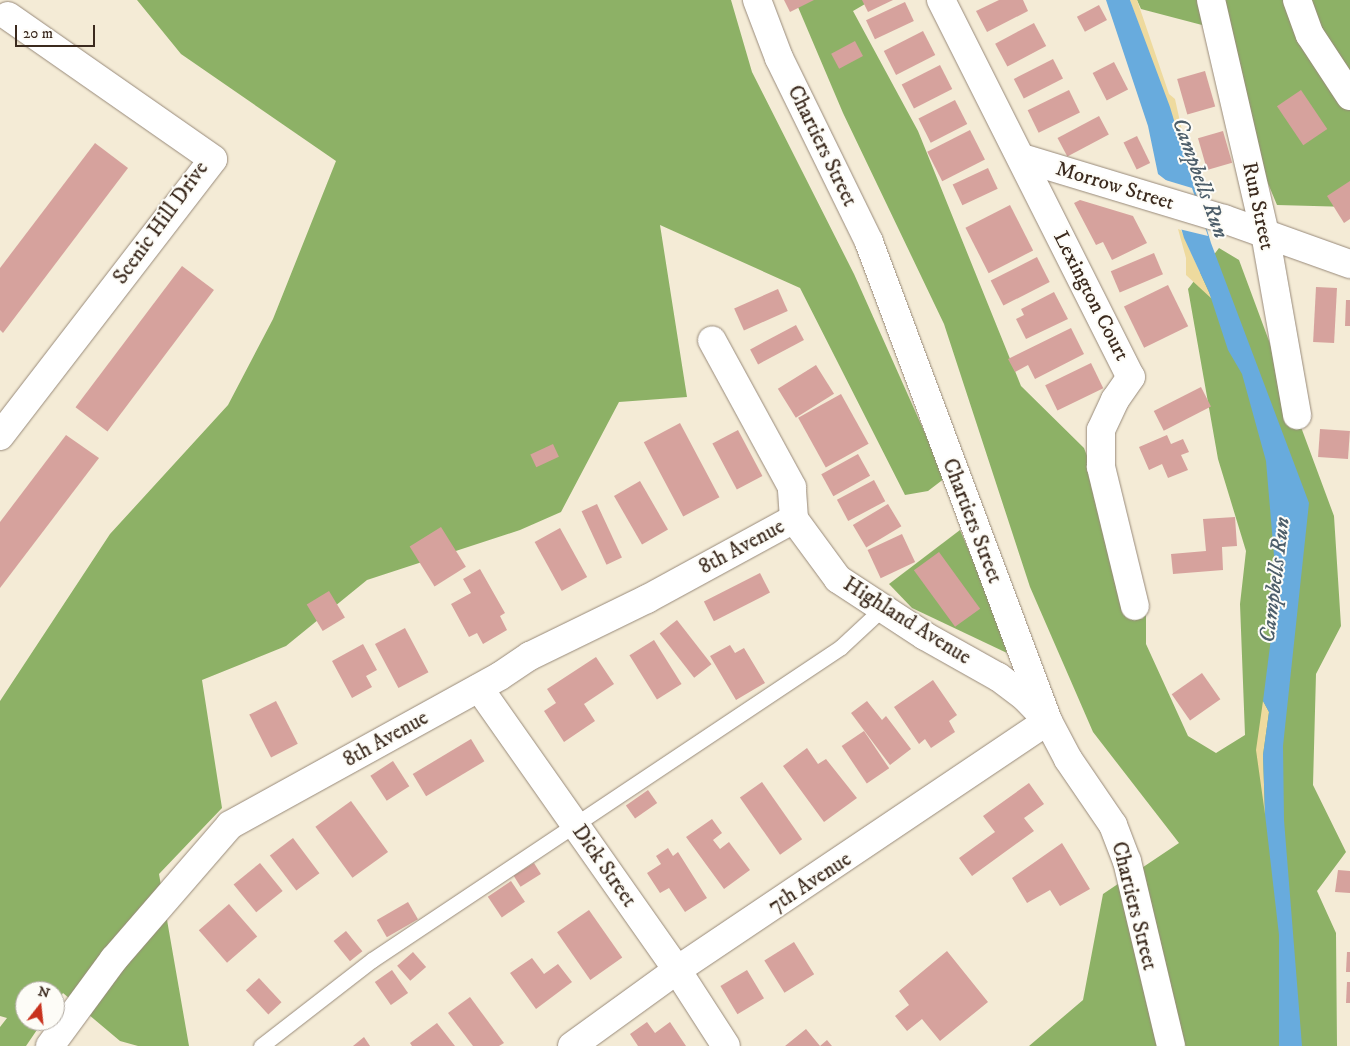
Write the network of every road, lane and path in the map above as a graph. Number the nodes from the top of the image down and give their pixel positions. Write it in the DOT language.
graph roads {
  1 [pos="756,0"];
  2 [pos="940,0"];
  3 [pos="1211,0"];
  4 [pos="1297,0"];
  5 [pos="7,12"];
  6 [pos="1350,96"];
  7 [pos="1022,158"];
  8 [pos="1265,233"];
  9 [pos="1350,264"];
  10 [pos="712,340"];
  11 [pos="1297,415"];
  12 [pos="0,436"];
  13 [pos="794,519"];
  14 [pos="1135,606"];
  15 [pos="883,608"];
  16 [pos="479,688"];
  17 [pos="1048,721"];
  18 [pos="574,823"];
  19 [pos="677,970"];
  20 [pos="50,1046"];
  21 [pos="261,1046"];
  22 [pos="572,1046"];
  23 [pos="726,1046"];
  24 [pos="1171,1046"];
  1 -- 17 [label="street, Chartiers Street"];
  2 -- 7 [label="street, Lexington Court"];
  3 -- 8 [label="street, Run Street"];
  4 -- 6 [label="street"];
  5 -- 12 [label="street, Scenic Hill Drive"];
  7 -- 8 [label="street, Morrow Street"];
  7 -- 14 [label="street, Lexington Court"];
  8 -- 9 [label="street, Morrow Street"];
  8 -- 11 [label="street, Run Street"];
  10 -- 13 [label="street"];
  13 -- 15 [label="street, Highland Avenue"];
  13 -- 16 [label="street, 8th Avenue"];
  15 -- 17 [label="street, Highland Avenue"];
  15 -- 18 [label="lane"];
  16 -- 18 [label="street, Dick Street"];
  16 -- 20 [label="street, 8th Avenue"];
  17 -- 19 [label="street, 7th Avenue"];
  17 -- 24 [label="street, Chartiers Street"];
  18 -- 19 [label="street, Dick Street"];
  18 -- 21 [label="lane"];
  19 -- 22 [label="street, 7th Avenue"];
  19 -- 23 [label="street, Dick Street"];
}
